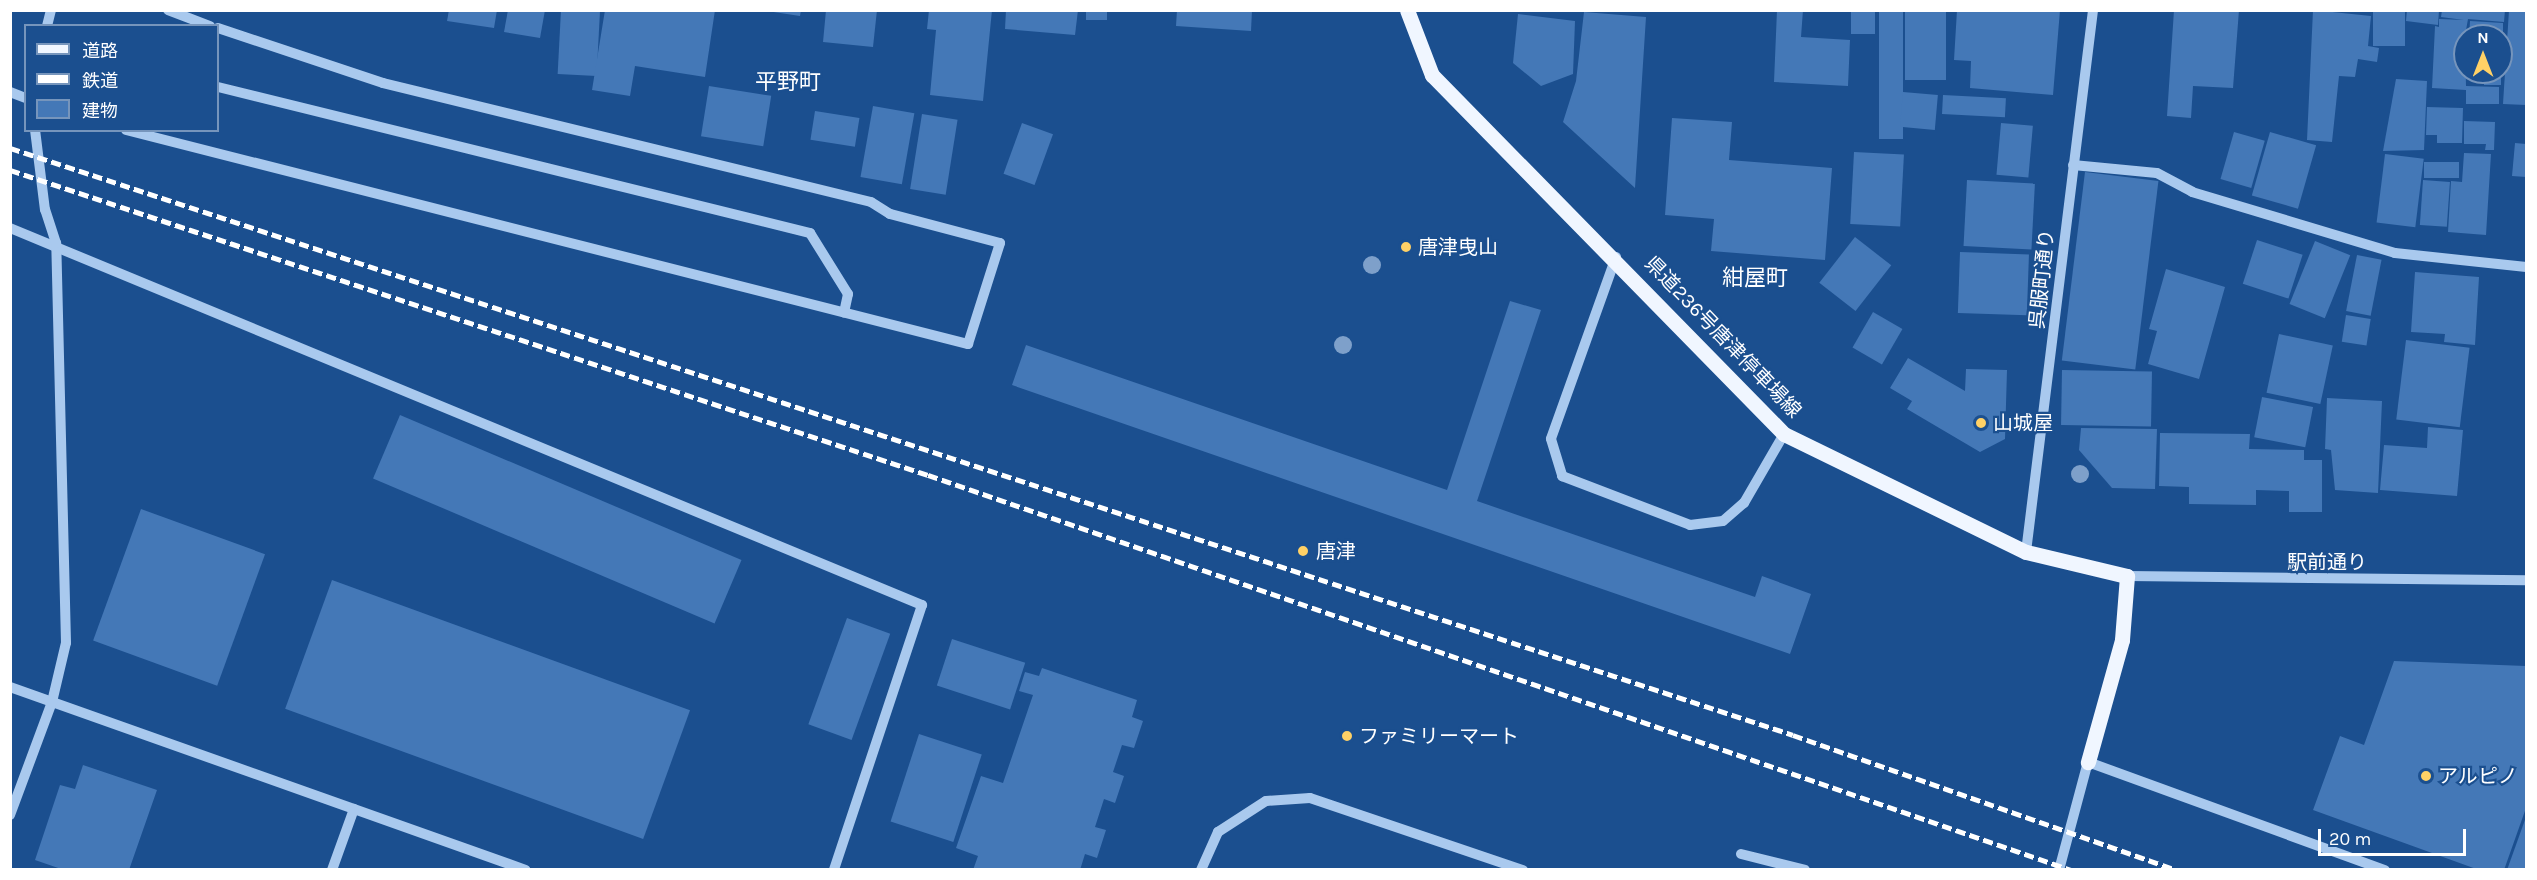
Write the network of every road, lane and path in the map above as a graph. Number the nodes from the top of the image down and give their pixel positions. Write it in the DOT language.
graph roads {
  1 [pos="168,10"];
  2 [pos="1407,10"];
  3 [pos="2093,10"];
  4 [pos="205,24"];
  5 [pos="219,28"];
  6 [pos="219,87"];
  7 [pos="35,132"];
  8 [pos="137,132"];
  9 [pos="2073,165"];
  10 [pos="10,228"];
  11 [pos="56,243"];
  12 [pos="1616,257"];
  13 [pos="2526,267"];
  14 [pos="844,313"];
  15 [pos="1784,434"];
  16 [pos="2026,552"];
  17 [pos="2127,576"];
  18 [pos="2526,580"];
  19 [pos="10,687"];
  20 [pos="52,702"];
  21 [pos="2088,762"];
  22 [pos="354,809"];
  23 [pos="10,815"];
  24 [pos="1741,854"];
  25 [pos="332,870"];
  26 [pos="526,870"];
  27 [pos="834,870"];
  28 [pos="1201,870"];
  29 [pos="1523,870"];
  30 [pos="1805,870"];
  31 [pos="2059,870"];
  32 [pos="2385,870"];
  1 -- 4 [label="street"];
  2 -- 12 [label="main road, 県道236号唐津停車場線"];
  3 -- 9 [label="street, 呉服町通り"];
  5 -- 14 [label="street"];
  6 -- 14 [label="street"];
  7 -- 11 [label="street"];
  8 -- 14 [label="street"];
  9 -- 13 [label="street"];
  9 -- 16 [label="street, 呉服町通り"];
  10 -- 11 [label="street"];
  11 -- 20 [label="street"];
  11 -- 27 [label="street"];
  12 -- 15 [label="main road, 県道236号唐津停車場線"];
  12 -- 15 [label="street"];
  15 -- 16 [label="main road, 県道236号唐津停車場線"];
  16 -- 17 [label="main road, 県道236号唐津停車場線"];
  17 -- 18 [label="street, 駅前通り"];
  17 -- 21 [label="main road"];
  19 -- 20 [label="street"];
  20 -- 22 [label="street"];
  20 -- 23 [label="street"];
  21 -- 31 [label="street"];
  21 -- 32 [label="street"];
  22 -- 25 [label="street"];
  22 -- 26 [label="street"];
  24 -- 30 [label="street"];
  28 -- 29 [label="street"];
}
